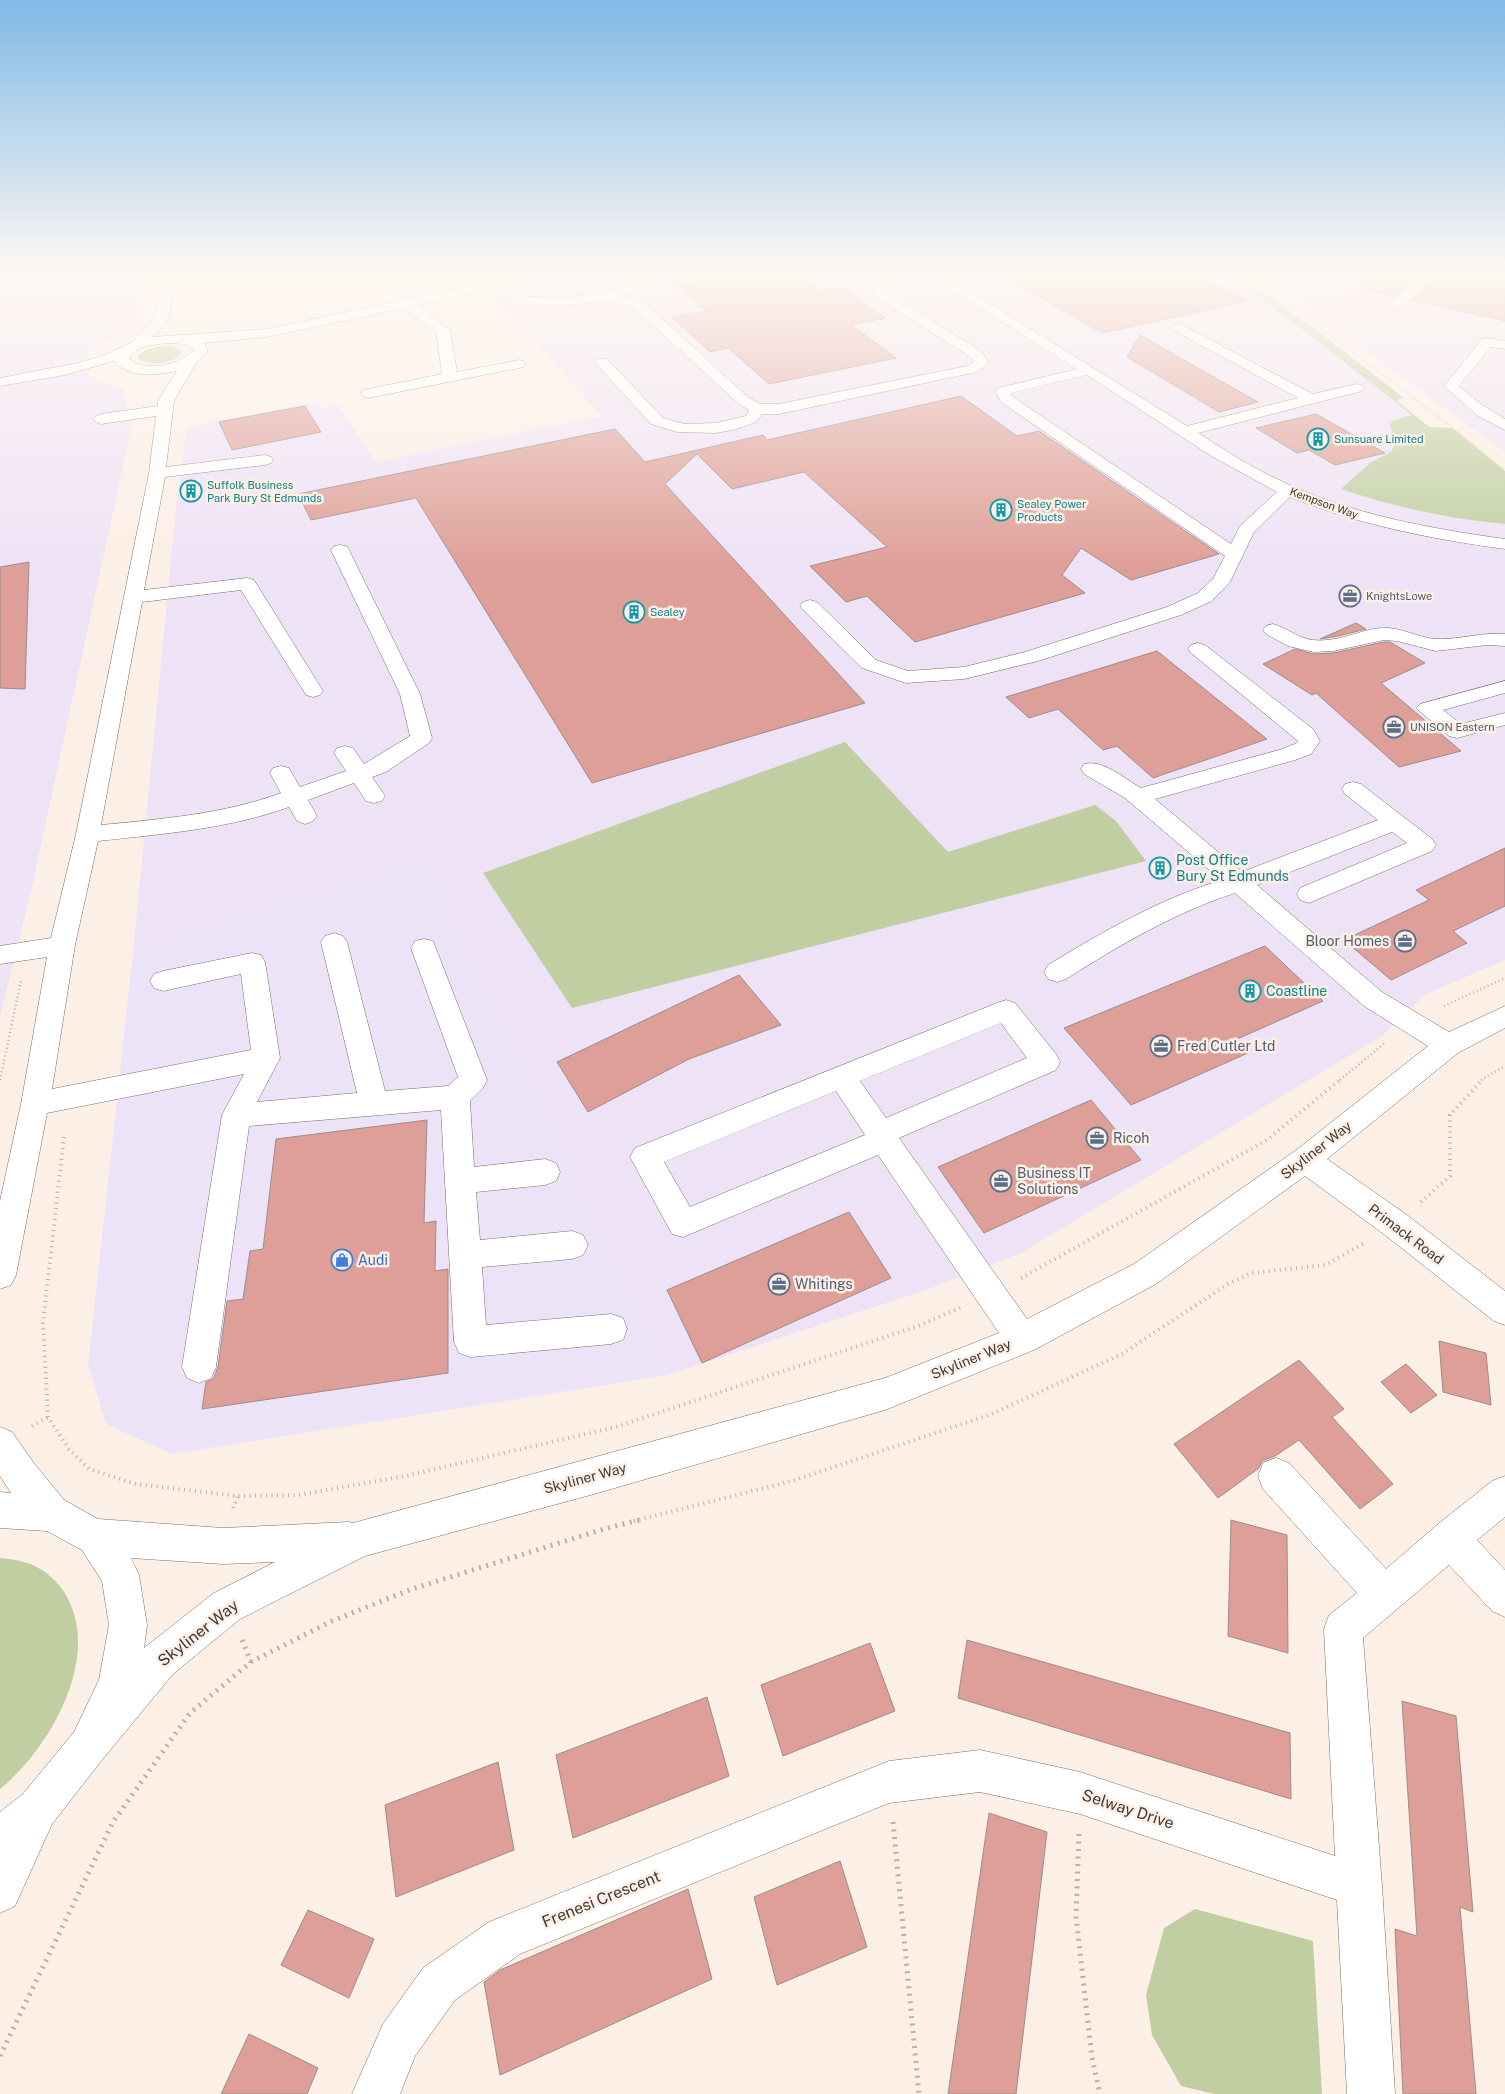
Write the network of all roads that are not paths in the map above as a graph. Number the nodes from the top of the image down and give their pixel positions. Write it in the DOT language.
graph roads {
  1 [pos="47,374"];
  2 [pos="142,374"];
  3 [pos="185,374"];
  4 [pos="449,374"];
  5 [pos="471,374"];
  6 [pos="613,374"];
  7 [pos="714,374"];
  8 [pos="949,374"];
  9 [pos="1074,374"];
  10 [pos="1095,374"];
  11 [pos="1264,374"];
  12 [pos="1461,374"];
  13 [pos="450,378"];
  14 [pos="0,382"];
  15 [pos="1356,388"];
  16 [pos="368,393"];
  17 [pos="1310,399"];
  18 [pos="165,406"];
  19 [pos="758,409"];
  20 [pos="101,419"];
  21 [pos="1505,425"];
  22 [pos="1185,431"];
  23 [pos="265,460"];
  24 [pos="157,474"];
  25 [pos="1288,490"];
  26 [pos="1505,544"];
  27 [pos="340,550"];
  28 [pos="1234,554"];
  29 [pos="134,597"];
  30 [pos="810,606"];
  31 [pos="1273,630"];
  32 [pos="1505,640"];
  33 [pos="1198,649"];
  34 [pos="1505,687"];
  35 [pos="313,692"];
  36 [pos="1505,719"];
  37 [pos="345,753"];
  38 [pos="1092,768"];
  39 [pos="281,773"];
  40 [pos="360,773"];
  41 [pos="1352,789"];
  42 [pos="374,796"];
  43 [pos="1138,796"];
  44 [pos="300,806"];
  45 [pos="1395,822"];
  46 [pos="88,834"];
  47 [pos="1239,883"];
  48 [pos="1310,894"];
  49 [pos="334,942"];
  50 [pos="62,946"];
  51 [pos="424,948"];
  52 [pos="0,955"];
  53 [pos="1056,972"];
  54 [pos="163,981"];
  55 [pos="1505,1016"];
  56 [pos="1448,1045"];
  57 [pos="266,1058"];
  58 [pos="841,1077"];
  59 [pos="456,1097"];
  60 [pos="34,1104"];
  61 [pos="374,1104"];
  62 [pos="236,1115"];
  63 [pos="883,1136"];
  64 [pos="1305,1160"];
  65 [pos="544,1172"];
  66 [pos="461,1181"];
  67 [pos="572,1245"];
  68 [pos="466,1255"];
  69 [pos="0,1275"];
  70 [pos="1505,1310"];
  71 [pos="611,1330"];
  72 [pos="1022,1339"];
  73 [pos="199,1367"];
  74 [pos="0,1444"];
  75 [pos="1276,1476"];
  76 [pos="1505,1494"];
  77 [pos="0,1510"];
  78 [pos="52,1513"];
  79 [pos="95,1538"];
  80 [pos="1450,1538"];
  81 [pos="360,1539"];
  82 [pos="1385,1596"];
  83 [pos="1505,1598"];
  84 [pos="88,1746"];
  85 [pos="889,1782"];
  86 [pos="38,1809"];
  87 [pos="0,1839"];
  88 [pos="1360,1886"];
  89 [pos="0,1892"];
  90 [pos="376,2094"];
  91 [pos="1372,2094"];
  1 -- 14 [label="street"];
  2 -- 18 [label="street"];
  3 -- 18 [label="street"];
  4 -- 13 [label="street"];
  5 -- 13 [label="street"];
  6 -- 19 [label="street"];
  7 -- 19 [label="street"];
  8 -- 19 [label="street"];
  9 -- 28 [label="street"];
  10 -- 22 [label="street, Kempson Way"];
  11 -- 17 [label="street"];
  12 -- 21 [label="street"];
  13 -- 16 [label="street"];
  15 -- 17 [label="street"];
  17 -- 22 [label="street"];
  18 -- 20 [label="street"];
  18 -- 24 [label="street"];
  22 -- 25 [label="street, Kempson Way"];
  23 -- 24 [label="street"];
  24 -- 29 [label="street"];
  25 -- 26 [label="street, Kempson Way"];
  25 -- 28 [label="street"];
  27 -- 40 [label="street"];
  28 -- 30 [label="street"];
  29 -- 35 [label="street"];
  29 -- 46 [label="street"];
  31 -- 32 [label="street"];
  33 -- 43 [label="street"];
  34 -- 36 [label="street"];
  37 -- 40 [label="street"];
  38 -- 43 [label="street"];
  39 -- 44 [label="street"];
  40 -- 42 [label="street"];
  40 -- 44 [label="street"];
  41 -- 45 [label="street"];
  43 -- 47 [label="street"];
  44 -- 46 [label="street"];
  45 -- 47 [label="street"];
  45 -- 48 [label="street"];
  46 -- 50 [label="street"];
  47 -- 53 [label="street"];
  47 -- 56 [label="street"];
  49 -- 61 [label="street"];
  50 -- 52 [label="street"];
  50 -- 60 [label="street"];
  51 -- 59 [label="street"];
  54 -- 57 [label="street"];
  55 -- 56 [label="street, Skyliner Way"];
  56 -- 64 [label="street, Skyliner Way"];
  57 -- 60 [label="street"];
  57 -- 62 [label="street"];
  58 -- 63 [label="street"];
  58 -- 63 [label="street"];
  58 -- 63 [label="street"];
  59 -- 61 [label="street"];
  59 -- 66 [label="street"];
  60 -- 69 [label="street"];
  61 -- 62 [label="street"];
  62 -- 73 [label="street"];
  63 -- 72 [label="street"];
  64 -- 70 [label="street, Primack Road"];
  64 -- 72 [label="street, Skyliner Way"];
  65 -- 66 [label="street"];
  66 -- 68 [label="street"];
  67 -- 68 [label="street"];
  68 -- 71 [label="street"];
  72 -- 81 [label="street, Skyliner Way"];
  74 -- 78 [label="street"];
  75 -- 82 [label="street"];
  76 -- 80 [label="street"];
  77 -- 78 [label="street"];
  78 -- 79 [label="street"];
  79 -- 81 [label="street, Skyliner Way"];
  79 -- 84 [label="street"];
  80 -- 82 [label="street"];
  80 -- 83 [label="street"];
  81 -- 84 [label="street, Skyliner Way"];
  82 -- 88 [label="street"];
  84 -- 86 [label="street"];
  85 -- 88 [label="street, Selway Drive"];
  85 -- 90 [label="street, Frenesi Crescent"];
  86 -- 87 [label="street"];
  86 -- 89 [label="street"];
  88 -- 91 [label="street"];
}
